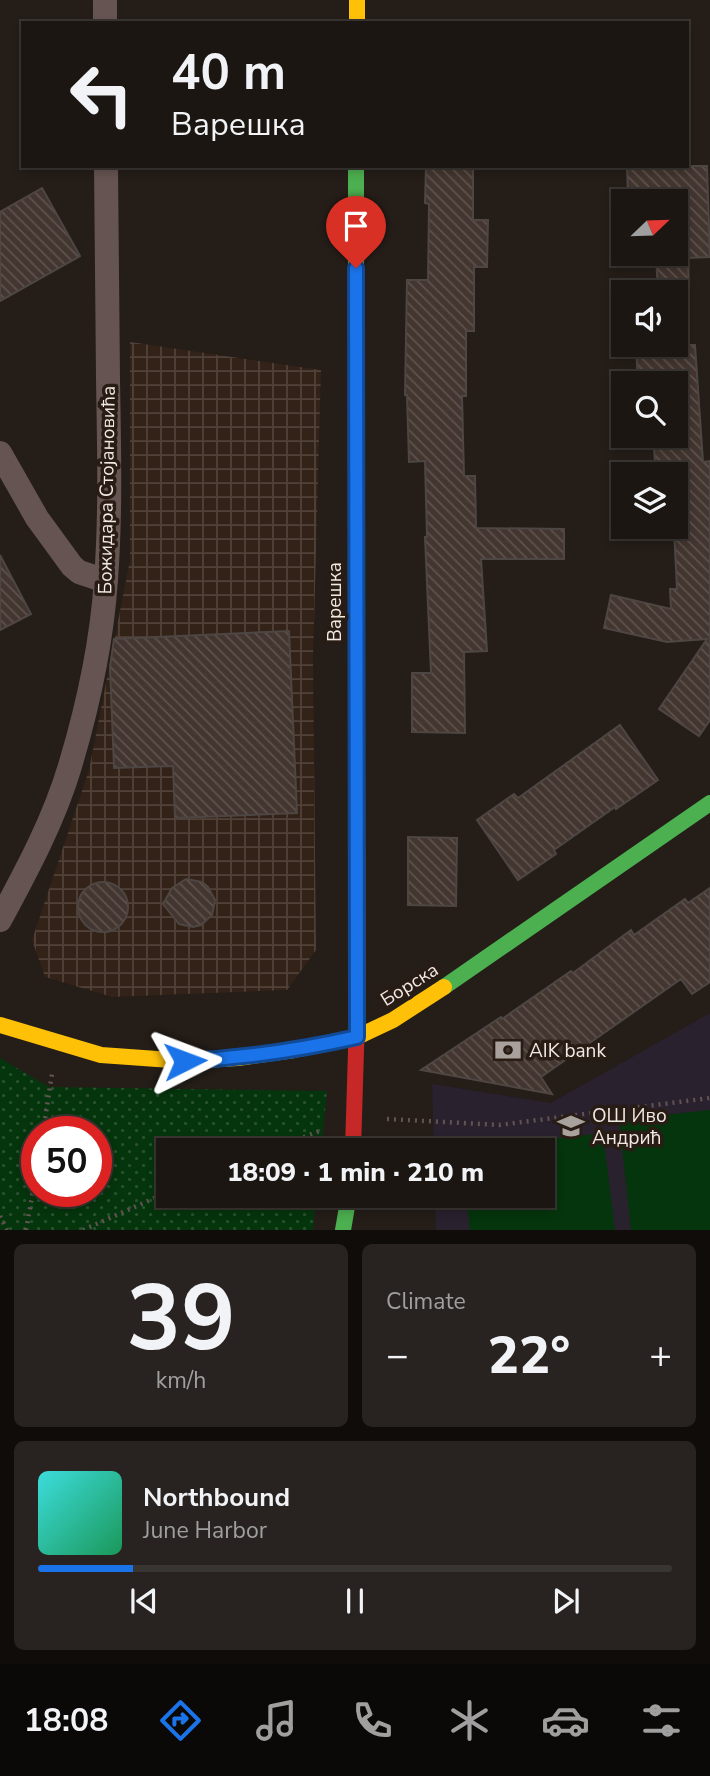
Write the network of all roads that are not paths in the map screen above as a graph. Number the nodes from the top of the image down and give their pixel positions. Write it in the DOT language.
graph roads {
  1 [pos="105,0"];
  2 [pos="357,0"];
  3 [pos="105,21"];
  4 [pos="357,21"];
  5 [pos="106,168"];
  6 [pos="356,168"];
  7 [pos="0,453"];
  8 [pos="106,581"];
  9 [pos="710,803"];
  10 [pos="0,920"];
  11 [pos="0,1025"];
  12 [pos="357,1037"];
  13 [pos="353,1138"];
  14 [pos="347,1208"];
  15 [pos="343,1230"];
  1 -- 3 [label="street"];
  2 -- 4 [label="street"];
  5 -- 8 [label="street, Божидара Стојановића"];
  6 -- 12 [label="street, Варешка"];
  7 -- 8 [label="street"];
  8 -- 10 [label="street, Божидара Стојановића"];
  9 -- 12 [label="street, Борска"];
  11 -- 12 [label="street, Борска"];
  12 -- 13 [label="street, Варешка"];
  14 -- 15 [label="street"];
}
